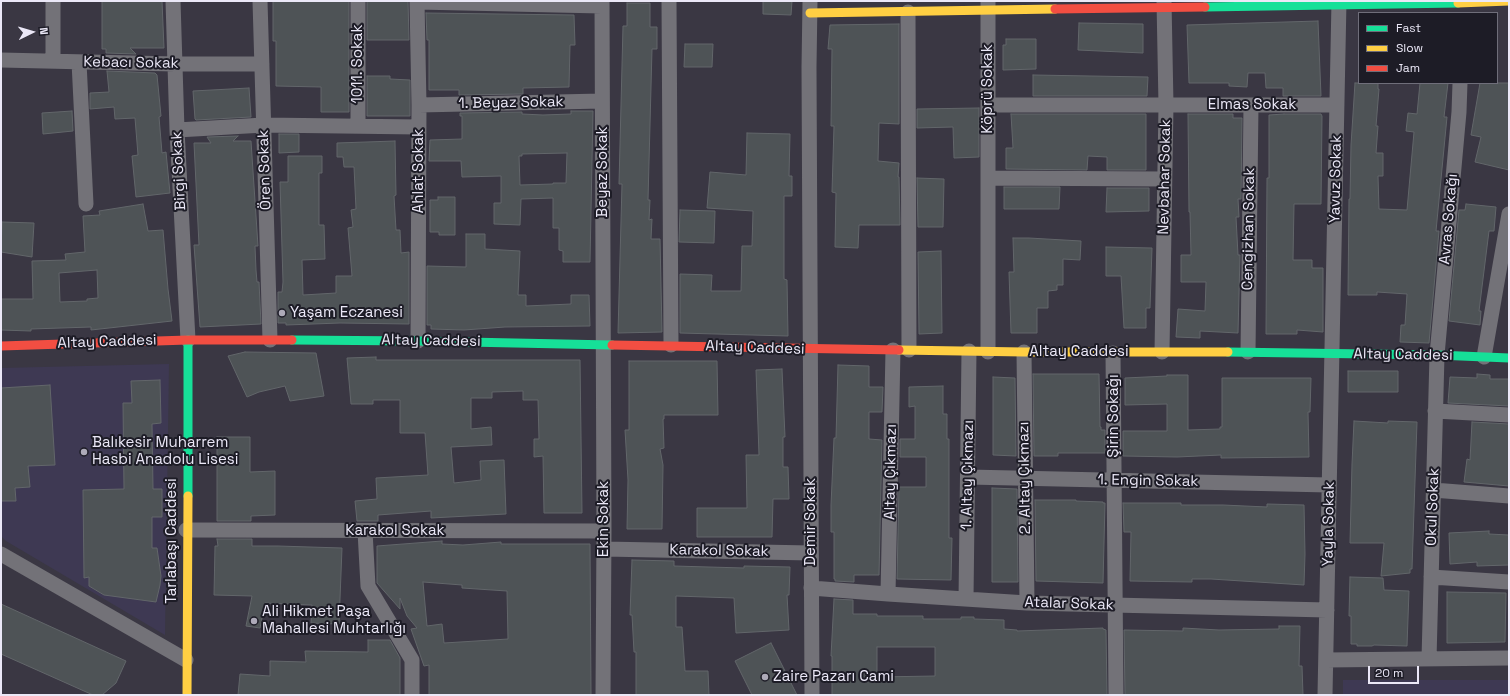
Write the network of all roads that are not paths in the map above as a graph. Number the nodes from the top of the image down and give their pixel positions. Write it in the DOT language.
graph roads {
  1 [pos="53,1"];
  2 [pos="173,1"];
  3 [pos="260,1"];
  4 [pos="358,1"];
  5 [pos="417,1"];
  6 [pos="669,1"];
  7 [pos="1509,1"];
  8 [pos="1339,3"];
  9 [pos="602,4"];
  10 [pos="1164,4"];
  11 [pos="988,6"];
  12 [pos="1463,6"];
  13 [pos="810,7"];
  14 [pos="908,12"];
  15 [pos="1,60"];
  16 [pos="53,61"];
  17 [pos="79,62"];
  18 [pos="175,64"];
  19 [pos="262,64"];
  20 [pos="1460,84"];
  21 [pos="602,101"];
  22 [pos="419,105"];
  23 [pos="988,105"];
  24 [pos="1166,105"];
  25 [pos="1250,105"];
  26 [pos="1337,105"];
  27 [pos="264,125"];
  28 [pos="358,126"];
  29 [pos="419,127"];
  30 [pos="177,130"];
  31 [pos="988,178"];
  32 [pos="1164,179"];
  33 [pos="86,204"];
  34 [pos="1509,214"];
  35 [pos="1504,274"];
  36 [pos="188,340"];
  37 [pos="270,340"];
  38 [pos="418,341"];
  39 [pos="603,344"];
  40 [pos="670,345"];
  41 [pos="1,346"];
  42 [pos="811,350"];
  43 [pos="893,350"];
  44 [pos="909,350"];
  45 [pos="969,351"];
  46 [pos="988,352"];
  47 [pos="1024,352"];
  48 [pos="1113,352"];
  49 [pos="1162,352"];
  50 [pos="1248,352"];
  51 [pos="1332,354"];
  52 [pos="1437,355"];
  53 [pos="1484,357"];
  54 [pos="1509,358"];
  55 [pos="1435,411"];
  56 [pos="1509,415"];
  57 [pos="968,477"];
  58 [pos="1025,478"];
  59 [pos="1114,480"];
  60 [pos="1329,485"];
  61 [pos="1433,490"];
  62 [pos="1509,496"];
  63 [pos="186,530"];
  64 [pos="365,531"];
  65 [pos="604,532"];
  66 [pos="604,549"];
  67 [pos="810,553"];
  68 [pos="1,554"];
  69 [pos="1431,577"];
  70 [pos="1509,582"];
  71 [pos="811,588"];
  72 [pos="888,594"];
  73 [pos="966,599"];
  74 [pos="1027,603"];
  75 [pos="1116,606"];
  76 [pos="1327,610"];
  77 [pos="1509,658"];
  78 [pos="1429,659"];
  79 [pos="186,660"];
  80 [pos="1326,660"];
  81 [pos="187,695"];
  82 [pos="412,695"];
  83 [pos="603,695"];
  84 [pos="812,695"];
  85 [pos="1116,695"];
  86 [pos="1325,695"];
  1 -- 16 [label="street"];
  2 -- 18 [label="street, Birgi Sokak"];
  3 -- 19 [label="street, Ören Sokak"];
  4 -- 28 [label="street, 1011. Sokak"];
  5 -- 9 [label="street, Ahlat Sokak"];
  5 -- 22 [label="street, Ahlat Sokak"];
  6 -- 40 [label="street"];
  7 -- 12 [label="main road"];
  8 -- 10 [label="main road"];
  8 -- 12 [label="main road"];
  8 -- 26 [label="street, Yavuz Sokak"];
  9 -- 21 [label="street, Beyaz Sokak"];
  10 -- 11 [label="main road"];
  10 -- 24 [label="street, Nevbahar Sokak"];
  11 -- 14 [label="main road"];
  11 -- 23 [label="street, Köprü Sokak"];
  13 -- 14 [label="main road"];
  13 -- 42 [label="street, Demir Sokak"];
  14 -- 44 [label="street"];
  15 -- 16 [label="street, Kebacı Sokak"];
  16 -- 17 [label="street, Kebacı Sokak"];
  17 -- 18 [label="street, Kebacı Sokak"];
  17 -- 33 [label="street"];
  18 -- 19 [label="street, Kebacı Sokak"];
  18 -- 30 [label="street, Birgi Sokak"];
  19 -- 27 [label="street, Ören Sokak"];
  20 -- 52 [label="street, Avras Sokağı"];
  21 -- 22 [label="street, 1. Beyaz Sokak"];
  21 -- 39 [label="street, Beyaz Sokak"];
  22 -- 29 [label="street, Ahlat Sokak"];
  23 -- 24 [label="street"];
  23 -- 31 [label="street, Köprü Sokak"];
  24 -- 25 [label="street, Elmas Sokak"];
  24 -- 32 [label="street, Nevbahar Sokak"];
  25 -- 26 [label="street, Elmas Sokak"];
  25 -- 50 [label="street, Cengizhan Sokak"];
  26 -- 51 [label="street, Yavuz Sokak"];
  27 -- 28 [label="street"];
  27 -- 30 [label="street"];
  27 -- 37 [label="street, Ören Sokak"];
  28 -- 29 [label="street"];
  29 -- 38 [label="street, Ahlat Sokak"];
  30 -- 36 [label="street, Birgi Sokak"];
  31 -- 32 [label="street"];
  31 -- 46 [label="street, Köprü Sokak"];
  32 -- 49 [label="street, Nevbahar Sokak"];
  34 -- 35 [label="street"];
  35 -- 53 [label="street"];
  36 -- 37 [label="main road, Altay Caddesi"];
  36 -- 41 [label="main road, Altay Caddesi"];
  36 -- 63 [label="main road, Tarlabaşı Caddesi"];
  37 -- 38 [label="main road, Altay Caddesi"];
  38 -- 39 [label="main road, Altay Caddesi"];
  39 -- 40 [label="main road, Altay Caddesi"];
  39 -- 65 [label="street, Ekin Sokak"];
  40 -- 42 [label="main road, Altay Caddesi"];
  42 -- 43 [label="main road, Altay Caddesi"];
  42 -- 67 [label="street, Demir Sokak"];
  43 -- 44 [label="main road, Altay Caddesi"];
  43 -- 72 [label="street, Altay Çıkmazı"];
  44 -- 45 [label="main road, Altay Caddesi"];
  45 -- 46 [label="main road, Altay Caddesi"];
  45 -- 57 [label="street, 1. Altay Çıkmazı"];
  46 -- 47 [label="main road, Altay Caddesi"];
  47 -- 48 [label="main road, Altay Caddesi"];
  47 -- 58 [label="street, 2. Altay Çıkmazı"];
  48 -- 49 [label="main road, Altay Caddesi"];
  48 -- 59 [label="street, Şirin Sokağı"];
  49 -- 50 [label="main road, Altay Caddesi"];
  50 -- 51 [label="main road, Altay Caddesi"];
  51 -- 52 [label="main road, Altay Caddesi"];
  51 -- 60 [label="street, Yayla Sokak"];
  52 -- 53 [label="main road, Altay Caddesi"];
  52 -- 55 [label="street, Okul Sokak"];
  53 -- 54 [label="main road, Altay Caddesi"];
  55 -- 56 [label="street"];
  55 -- 61 [label="street, Okul Sokak"];
  57 -- 58 [label="street, 1. Engin Sokak"];
  57 -- 73 [label="street, 1. Altay Çıkmazı"];
  58 -- 59 [label="street, 1. Engin Sokak"];
  58 -- 74 [label="street, 2. Altay Çıkmazı"];
  59 -- 60 [label="street, 1. Engin Sokak"];
  59 -- 75 [label="street, Şirin Sokağı"];
  60 -- 76 [label="street, Yayla Sokak"];
  61 -- 62 [label="street"];
  61 -- 69 [label="street, Okul Sokak"];
  63 -- 64 [label="street, Karakol Sokak"];
  63 -- 79 [label="main road, Tarlabaşı Caddesi"];
  64 -- 65 [label="street, Karakol Sokak"];
  64 -- 82 [label="street"];
  65 -- 66 [label="street, Ekin Sokak"];
  66 -- 67 [label="street, Karakol Sokak"];
  66 -- 83 [label="street, Ekin Sokak"];
  67 -- 71 [label="street, Demir Sokak"];
  68 -- 79 [label="street"];
  69 -- 70 [label="street"];
  69 -- 78 [label="street, Okul Sokak"];
  71 -- 72 [label="street, Atalar Sokak"];
  71 -- 84 [label="street, Demir Sokak"];
  72 -- 73 [label="street, Atalar Sokak"];
  73 -- 74 [label="street, Atalar Sokak"];
  74 -- 75 [label="street, Atalar Sokak"];
  75 -- 76 [label="street, Atalar Sokak"];
  75 -- 85 [label="street, Şirin Sokağı"];
  76 -- 80 [label="street, Yayla Sokak"];
  77 -- 78 [label="street"];
  78 -- 80 [label="street"];
  79 -- 81 [label="main road, Tarlabaşı Caddesi"];
  80 -- 86 [label="street, Yayla Sokak"];
}
